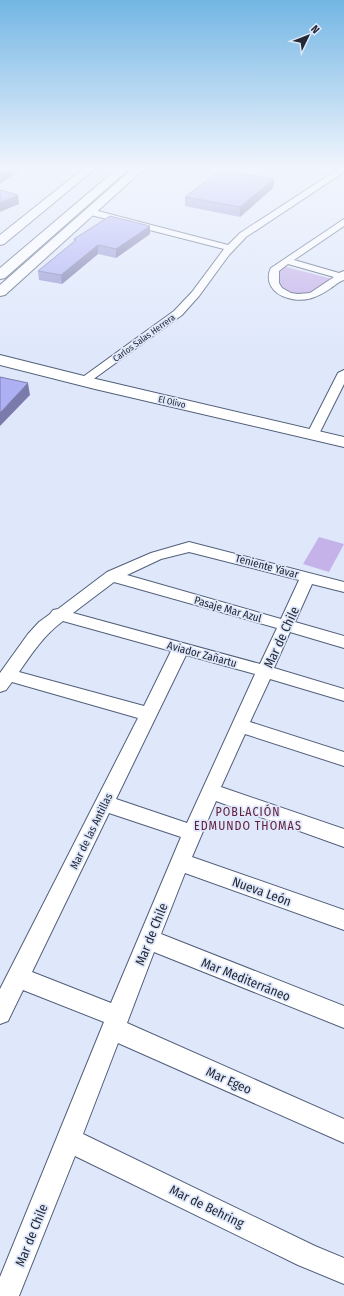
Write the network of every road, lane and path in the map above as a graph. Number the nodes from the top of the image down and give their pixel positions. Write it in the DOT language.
graph roads {
  1 [pos="16,228"];
  2 [pos="54,228"];
  3 [pos="72,228"];
  4 [pos="154,228"];
  5 [pos="251,228"];
  6 [pos="334,228"];
  7 [pos="0,241"];
  8 [pos="229,248"];
  9 [pos="286,261"];
  10 [pos="0,275"];
  11 [pos="343,276"];
  12 [pos="0,291"];
  13 [pos="0,360"];
  14 [pos="344,373"];
  15 [pos="84,381"];
  16 [pos="313,434"];
  17 [pos="344,442"];
  18 [pos="112,576"];
  19 [pos="308,577"];
  20 [pos="344,587"];
  21 [pos="58,614"];
  22 [pos="286,626"];
  23 [pos="344,642"];
  24 [pos="181,648"];
  25 [pos="265,671"];
  26 [pos="4,681"];
  27 [pos="344,696"];
  28 [pos="148,714"];
  29 [pos="240,726"];
  30 [pos="344,759"];
  31 [pos="211,791"];
  32 [pos="104,803"];
  33 [pos="192,833"];
  34 [pos="344,838"];
  35 [pos="180,862"];
  36 [pos="344,920"];
  37 [pos="149,940"];
  38 [pos="18,977"];
  39 [pos="0,1013"];
  40 [pos="344,1018"];
  41 [pos="116,1023"];
  42 [pos="344,1131"];
  43 [pos="70,1140"];
  44 [pos="344,1270"];
  45 [pos="5,1296"];
  1 -- 7 [label="main road"];
  2 -- 10 [label="main road"];
  3 -- 12 [label="main road"];
  4 -- 8 [label="street"];
  5 -- 8 [label="street, Carlos Salas Herrera"];
  6 -- 9 [label="street"];
  8 -- 15 [label="street, Carlos Salas Herrera"];
  9 -- 11 [label="street"];
  9 -- 11 [label="street"];
  13 -- 15 [label="main road, El Olivo"];
  14 -- 16 [label="street"];
  15 -- 16 [label="main road, El Olivo"];
  16 -- 17 [label="main road, El Olivo"];
  18 -- 19 [label="street, Teniente Yávar"];
  18 -- 21 [label="street"];
  18 -- 22 [label="street, Pasaje Mar Azul"];
  19 -- 20 [label="street, Teniente Yávar"];
  19 -- 22 [label="street, Mar de Chile"];
  21 -- 24 [label="street, Aviador Zañartu"];
  21 -- 26 [label="street"];
  22 -- 23 [label="street, Pasaje Mar Azul"];
  22 -- 25 [label="street, Mar de Chile"];
  24 -- 25 [label="street, Aviador Zañartu"];
  24 -- 28 [label="street, Mar de las Antillas"];
  25 -- 27 [label="street, Aviador Zañartu"];
  25 -- 29 [label="street, Mar de Chile"];
  26 -- 28 [label="street"];
  28 -- 32 [label="street, Mar de las Antillas"];
  29 -- 30 [label="street"];
  29 -- 31 [label="street, Mar de Chile"];
  31 -- 33 [label="street, Mar de Chile"];
  31 -- 34 [label="street"];
  32 -- 33 [label="street"];
  32 -- 38 [label="street, Mar de las Antillas"];
  33 -- 35 [label="street, Mar de Chile"];
  35 -- 36 [label="street, Nueva León"];
  35 -- 37 [label="street, Mar de Chile"];
  37 -- 40 [label="street, Mar Mediterráneo"];
  37 -- 41 [label="street, Mar de Chile"];
  38 -- 39 [label="street, Mar de las Antillas"];
  38 -- 41 [label="street, Mar Egeo"];
  41 -- 42 [label="street, Mar Egeo"];
  41 -- 43 [label="street, Mar de Chile"];
  43 -- 44 [label="street, Mar de Behring"];
  43 -- 45 [label="street, Mar de Chile"];
}
